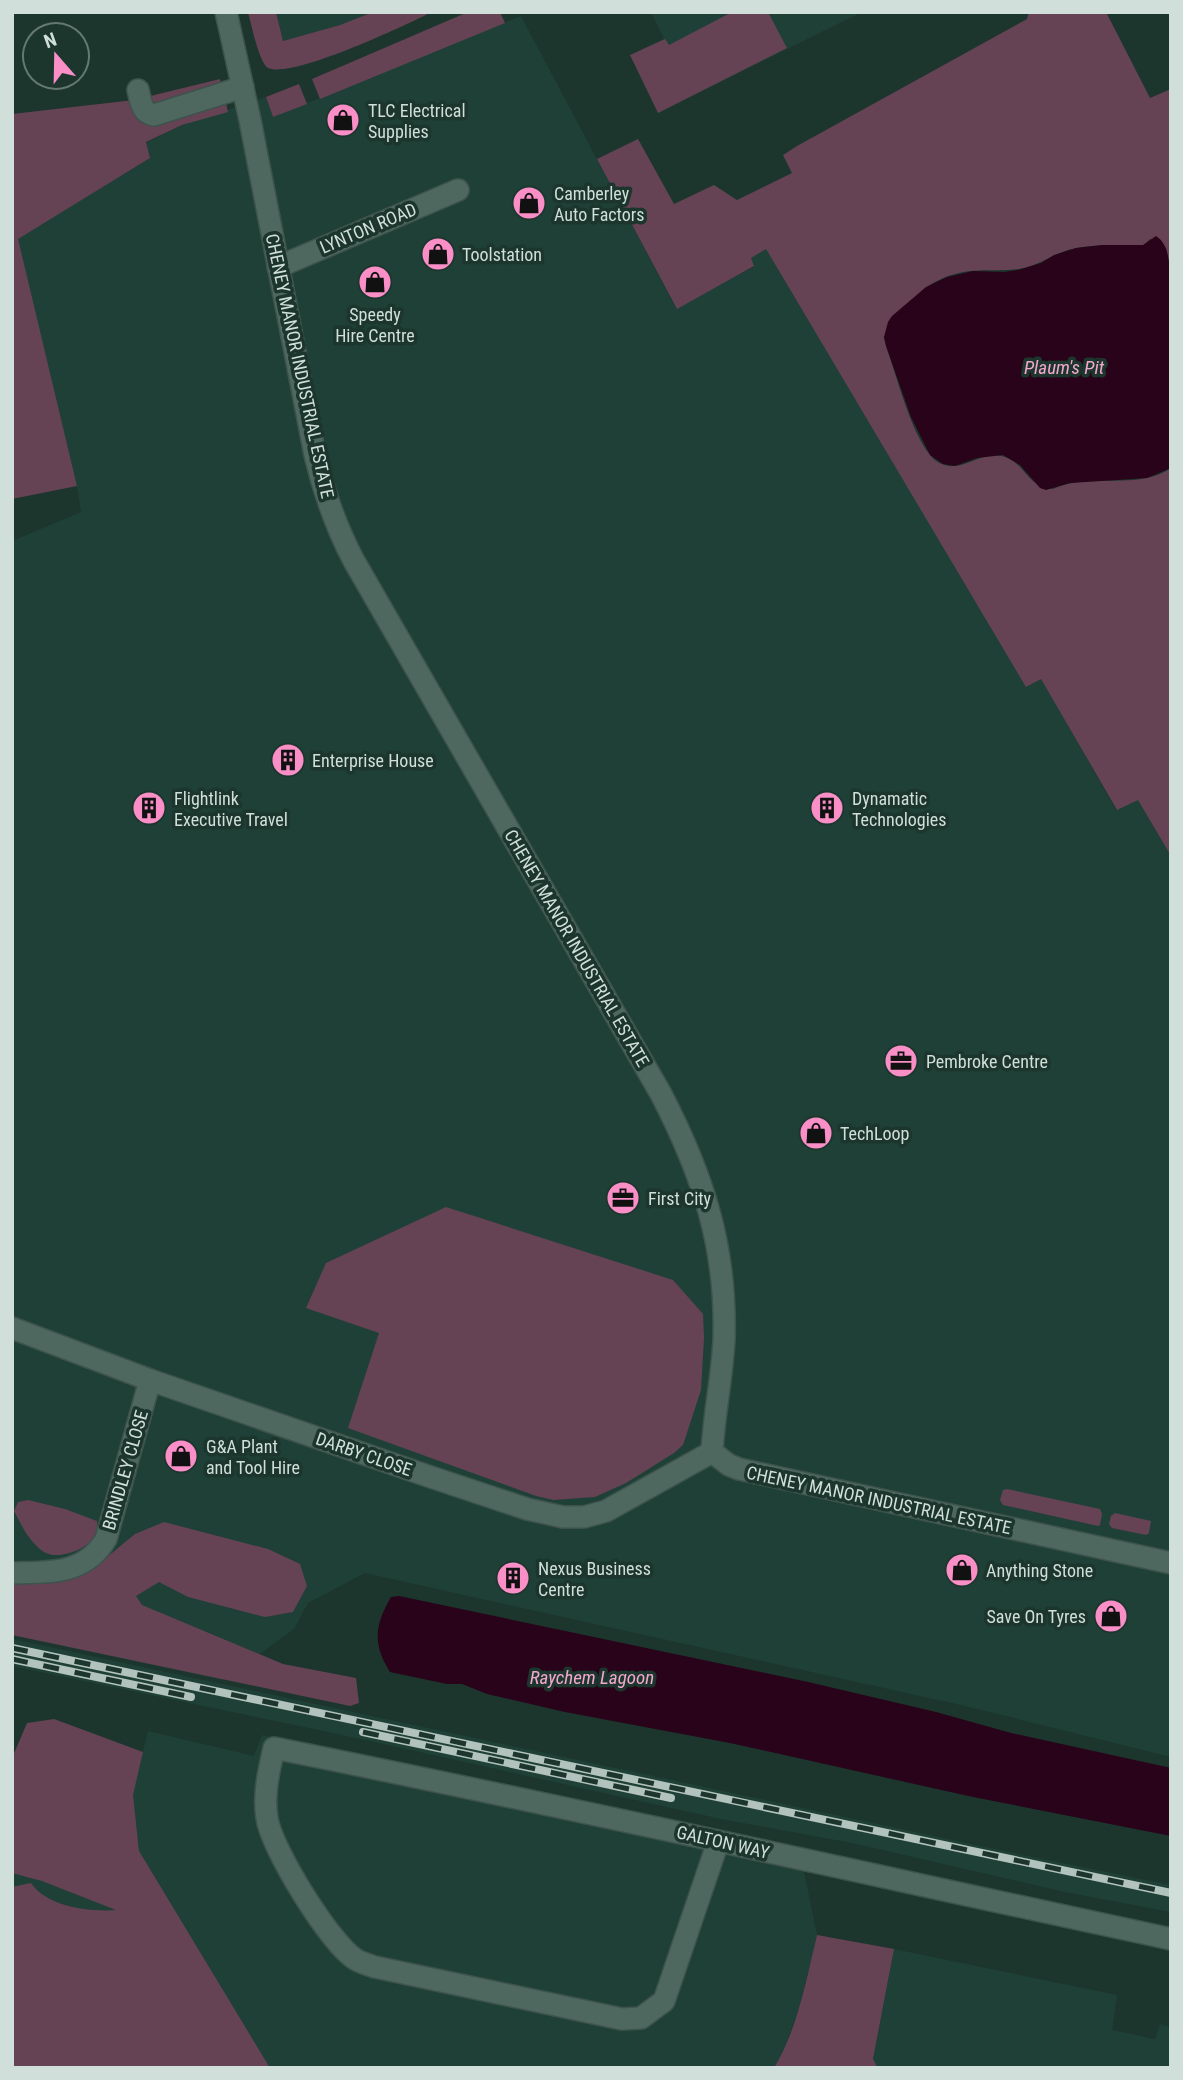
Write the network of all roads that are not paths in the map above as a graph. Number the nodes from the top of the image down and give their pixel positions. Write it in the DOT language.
graph roads {
  1 [pos="226,12"];
  2 [pos="243,88"];
  3 [pos="138,90"];
  4 [pos="458,190"];
  5 [pos="278,267"];
  6 [pos="12,1328"];
  7 [pos="150,1380"];
  8 [pos="712,1452"];
  9 [pos="1171,1563"];
  10 [pos="12,1573"];
  11 [pos="718,1842"];
  12 [pos="1171,1939"];
  1 -- 2 [label="street, CHENEY MANOR INDUSTRIAL ESTATE"];
  2 -- 3 [label="street"];
  2 -- 5 [label="street, CHENEY MANOR INDUSTRIAL ESTATE"];
  4 -- 5 [label="street, LYNTON ROAD"];
  5 -- 8 [label="street, CHENEY MANOR INDUSTRIAL ESTATE"];
  6 -- 7 [label="street, DARBY CLOSE"];
  7 -- 8 [label="street, DARBY CLOSE"];
  7 -- 10 [label="street, BRINDLEY CLOSE"];
  8 -- 9 [label="street, CHENEY MANOR INDUSTRIAL ESTATE"];
  11 -- 11 [label="street, GALTON WAY"];
  11 -- 12 [label="street, GALTON WAY"];
}
